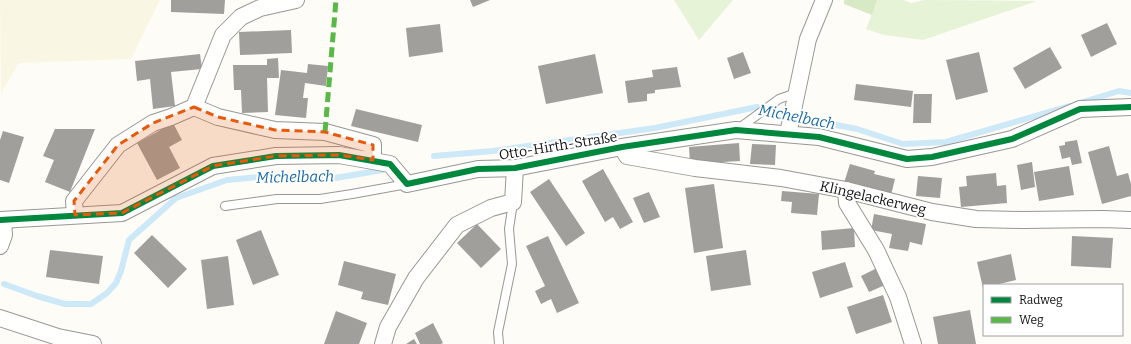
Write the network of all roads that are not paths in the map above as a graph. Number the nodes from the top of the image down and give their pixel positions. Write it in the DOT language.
graph roads {
  1 [pos="296,0"];
  2 [pos="824,0"];
  3 [pos="795,97"];
  4 [pos="194,107"];
  5 [pos="1131,107"];
  6 [pos="789,129"];
  7 [pos="736,130"];
  8 [pos="622,147"];
  9 [pos="373,160"];
  10 [pos="515,168"];
  11 [pos="407,184"];
  12 [pos="846,190"];
  13 [pos="512,202"];
  14 [pos="225,206"];
  15 [pos="75,216"];
  16 [pos="1,220"];
  17 [pos="1131,220"];
  18 [pos="0,246"];
  19 [pos="0,318"];
  20 [pos="93,344"];
  21 [pos="383,344"];
  22 [pos="499,344"];
  23 [pos="913,344"];
  1 -- 4 [label="street"];
  2 -- 3 [label="street"];
  3 -- 6 [label="street"];
  3 -- 7 [label="lane"];
  4 -- 9 [label="street"];
  4 -- 15 [label="street"];
  5 -- 6 [label="street, Otto-Hirth-Straße"];
  6 -- 7 [label="street, Otto-Hirth-Straße"];
  7 -- 8 [label="street, Otto-Hirth-Straße"];
  8 -- 10 [label="street, Otto-Hirth-Straße"];
  8 -- 12 [label="street, Klingelackerweg"];
  9 -- 11 [label="street"];
  9 -- 15 [label="street"];
  10 -- 11 [label="street, Otto-Hirth-Straße"];
  10 -- 13 [label="street"];
  11 -- 14 [label="lane, Otto-Hirth-Straße"];
  12 -- 17 [label="street, Klingelackerweg"];
  12 -- 23 [label="street"];
  13 -- 21 [label="street"];
  13 -- 22 [label="lane"];
  15 -- 16 [label="street"];
  16 -- 18 [label="street"];
  19 -- 20 [label="street"];
}
